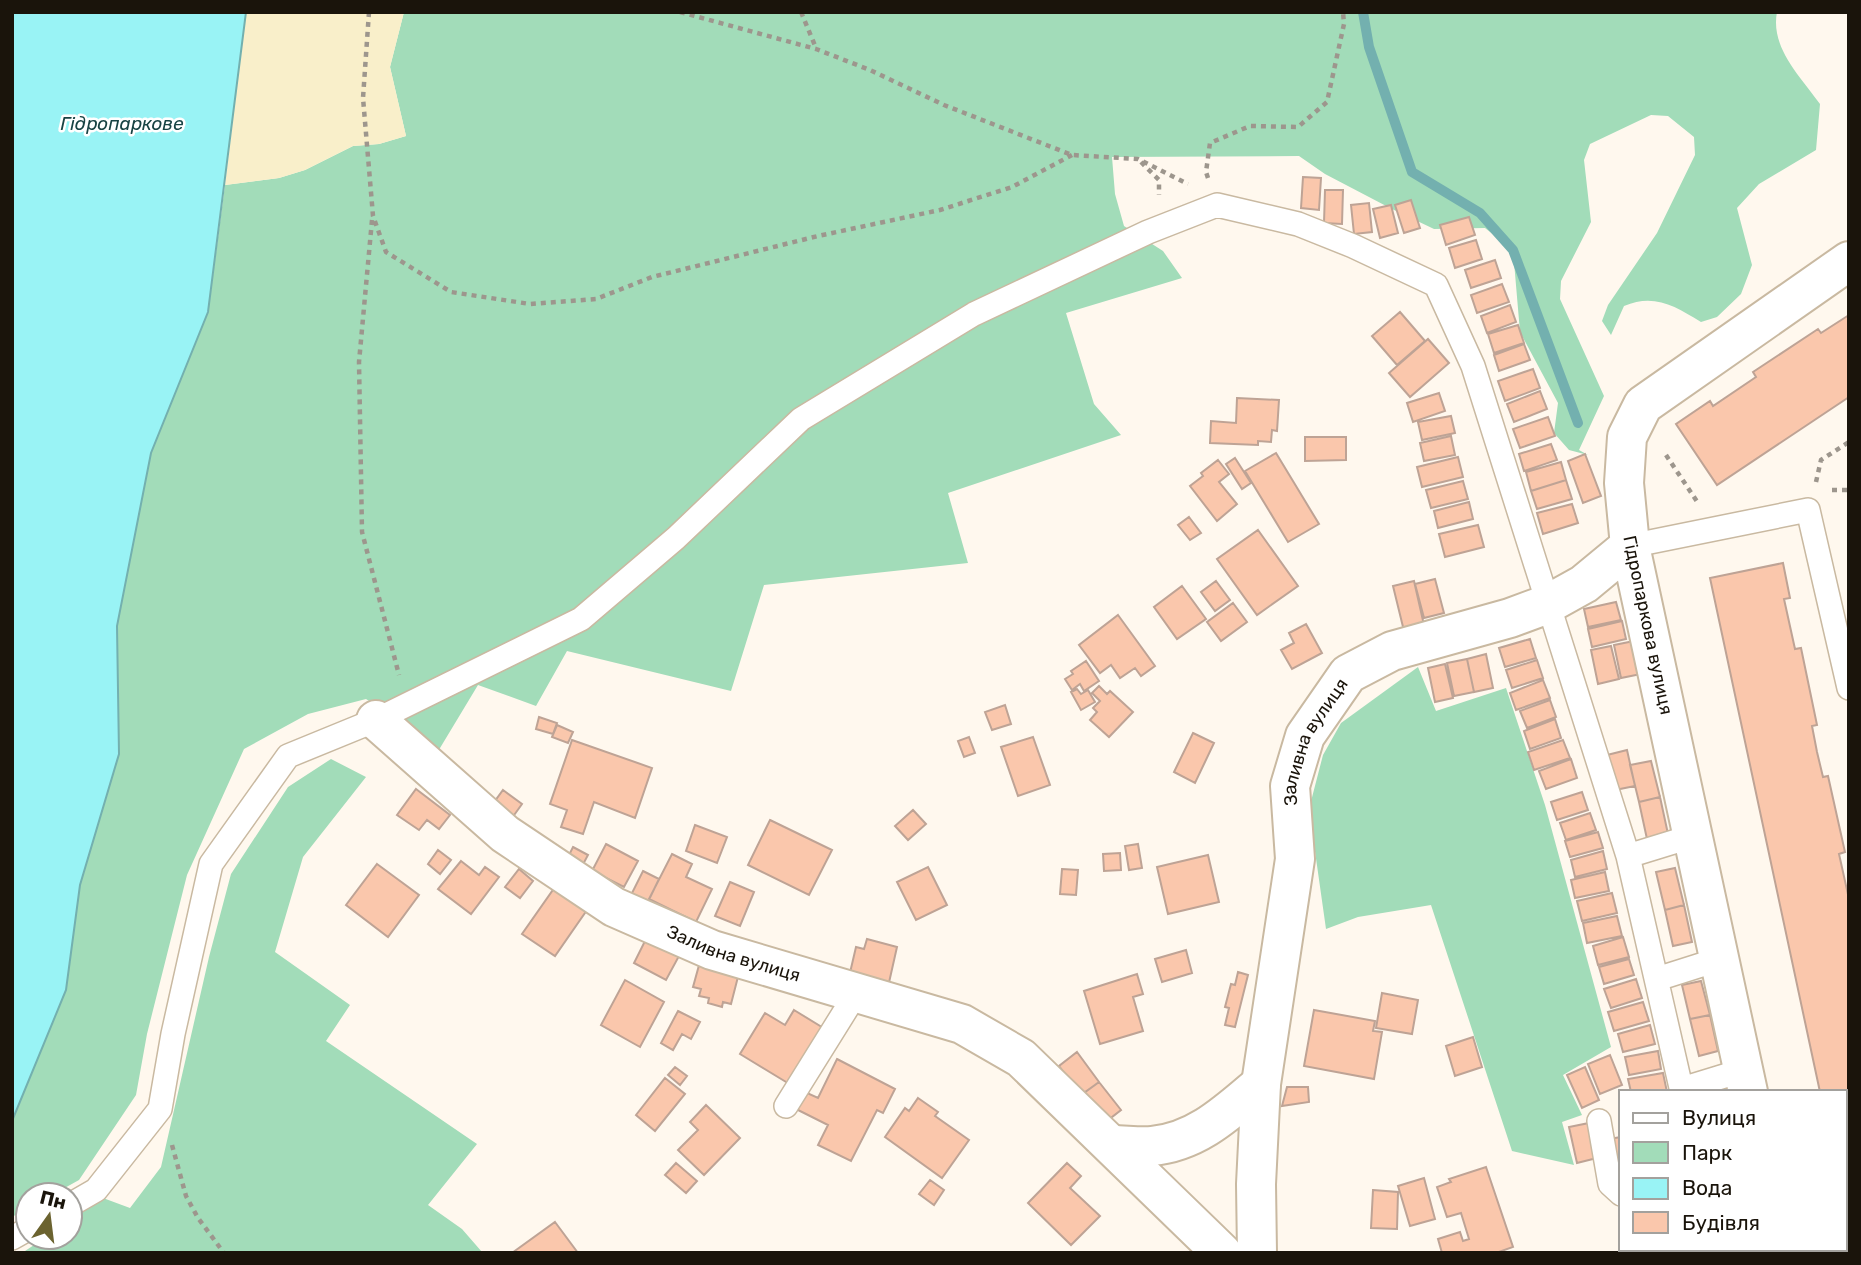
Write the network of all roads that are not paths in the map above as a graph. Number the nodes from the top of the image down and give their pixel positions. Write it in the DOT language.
graph roads {
  1 [pos="1849,261"];
  2 [pos="1630,545"];
  3 [pos="1548,604"];
  4 [pos="1849,688"];
  5 [pos="391,712"];
  6 [pos="1693,836"];
  7 [pos="1628,856"];
  8 [pos="1720,959"];
  9 [pos="1657,979"];
  10 [pos="857,992"];
  11 [pos="1746,1081"];
  12 [pos="1261,1084"];
  13 [pos="1682,1090"];
  14 [pos="786,1106"];
  15 [pos="1599,1121"];
  16 [pos="1113,1145"];
  17 [pos="1619,1192"];
  18 [pos="84,1197"];
  19 [pos="1222,1253"];
  20 [pos="1256,1253"];
  1 -- 2 [label="street, Гідропаркова вулиця"];
  2 -- 3 [label="street, Заливна вулиця"];
  2 -- 4 [label="lane"];
  2 -- 6 [label="street, Гідропаркова вулиця"];
  3 -- 5 [label="lane"];
  3 -- 7 [label="lane"];
  3 -- 12 [label="street, Заливна вулиця"];
  5 -- 10 [label="street, Заливна вулиця"];
  5 -- 18 [label="lane"];
  6 -- 7 [label="lane"];
  6 -- 8 [label="street, Гідропаркова вулиця"];
  7 -- 9 [label="lane"];
  8 -- 9 [label="lane"];
  8 -- 11 [label="street, Гідропаркова вулиця"];
  9 -- 13 [label="lane"];
  10 -- 14 [label="lane"];
  10 -- 16 [label="street, Заливна вулиця"];
  11 -- 13 [label="lane"];
  12 -- 16 [label="street"];
  12 -- 20 [label="street, Заливна вулиця"];
  15 -- 17 [label="lane"];
  16 -- 19 [label="street, Заливна вулиця"];
}
